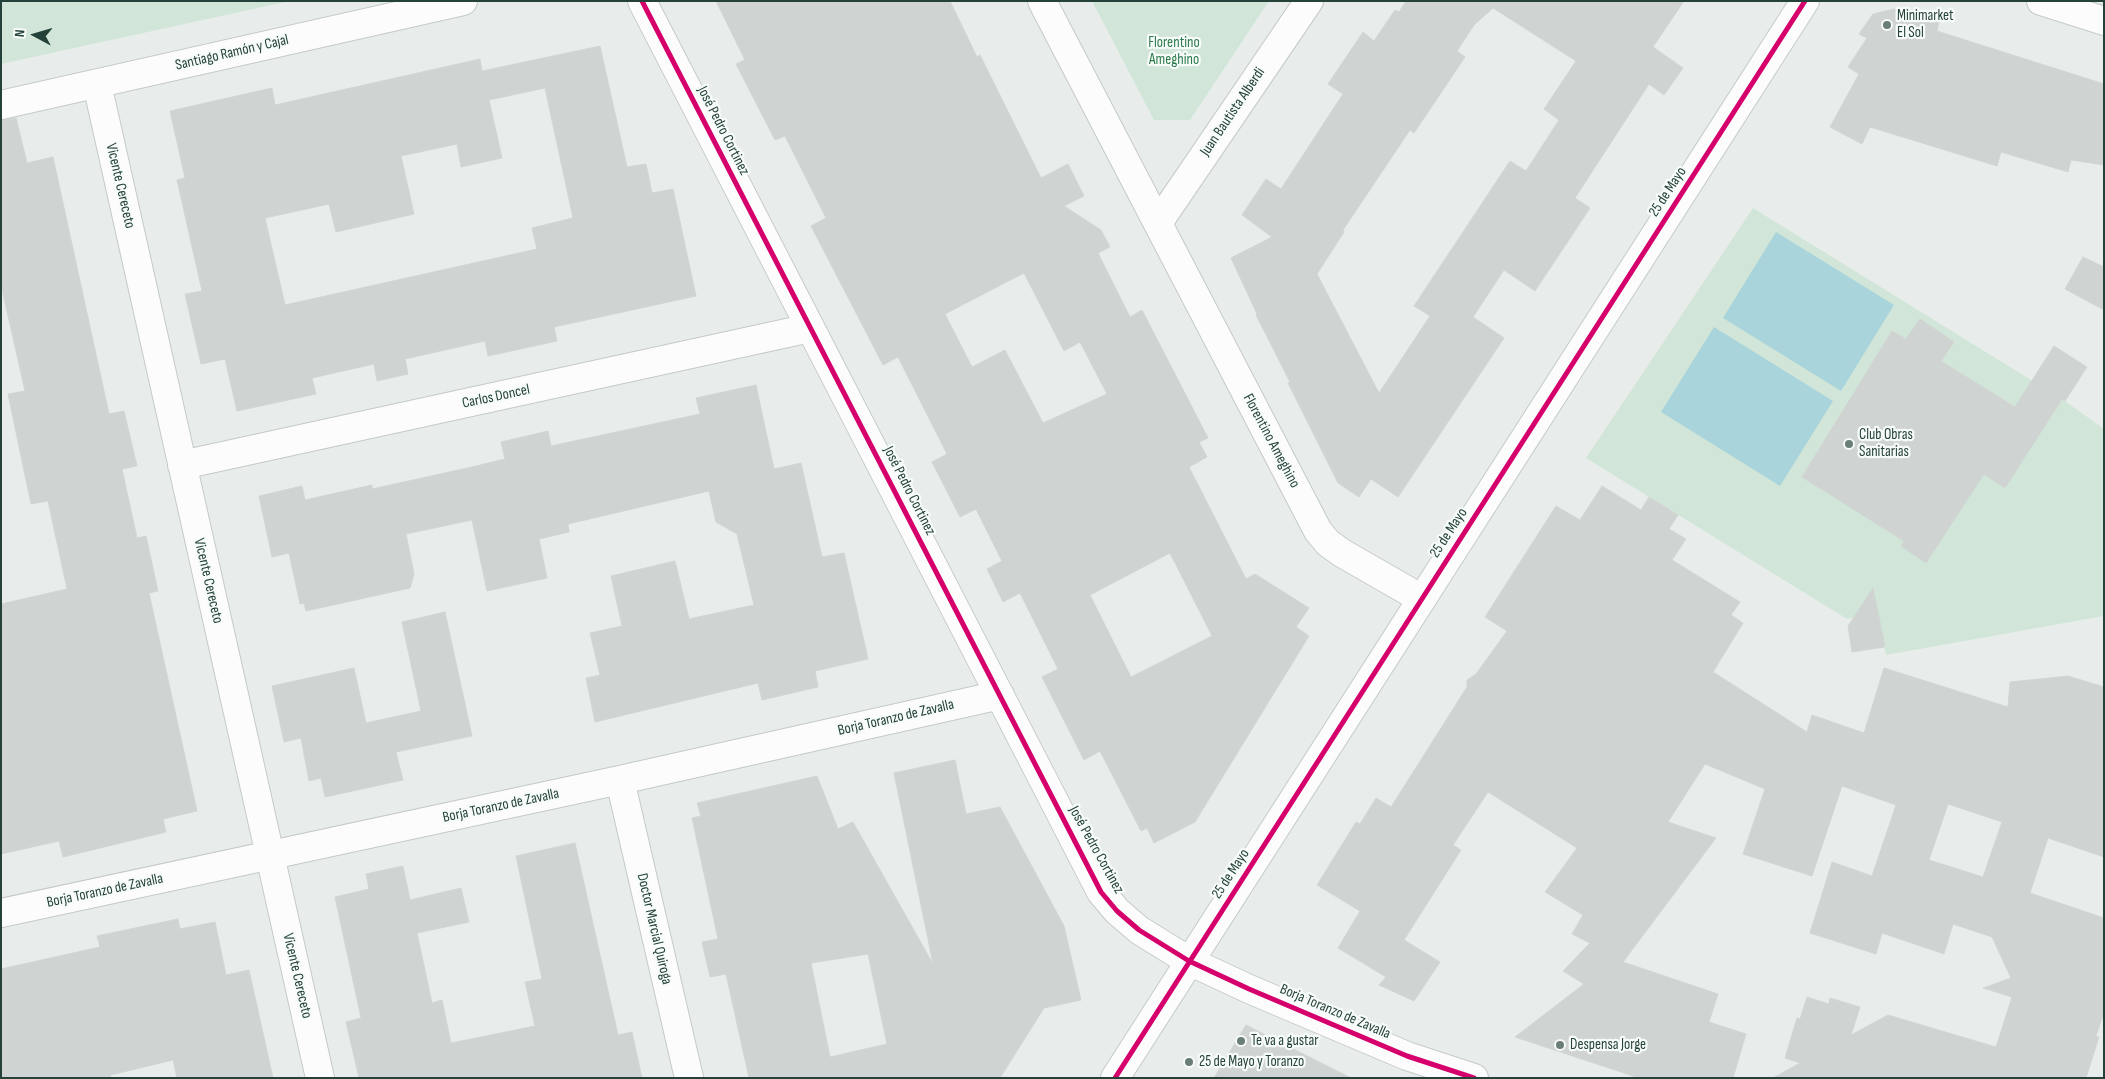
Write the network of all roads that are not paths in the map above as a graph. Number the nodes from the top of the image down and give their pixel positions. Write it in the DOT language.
graph roads {
  1 [pos="463,1"];
  2 [pos="642,1"];
  3 [pos="1042,1"];
  4 [pos="1309,1"];
  5 [pos="1805,1"];
  6 [pos="2041,1"];
  7 [pos="2104,21"];
  8 [pos="97,84"];
  9 [pos="1,105"];
  10 [pos="1158,223"];
  11 [pos="810,328"];
  12 [pos="182,465"];
  13 [pos="1422,599"];
  14 [pos="1000,695"];
  15 [pos="620,780"];
  16 [pos="270,855"];
  17 [pos="1,913"];
  18 [pos="1189,961"];
  19 [pos="320,1078"];
  20 [pos="689,1078"];
  21 [pos="1115,1078"];
  22 [pos="1474,1078"];
  1 -- 8 [label="street, Santiago Ramón y Cajal"];
  2 -- 11 [label="street, José Pedro Cortinez"];
  3 -- 10 [label="street, Florentino Ameghino"];
  4 -- 10 [label="street, Juan Bautista Alberdi"];
  5 -- 13 [label="street, 25 de Mayo"];
  6 -- 7 [label="street"];
  8 -- 9 [label="street, Santiago Ramón y Cajal"];
  8 -- 12 [label="street, Vicente Cereceto"];
  10 -- 13 [label="street, Florentino Ameghino"];
  11 -- 12 [label="street, Carlos Doncel"];
  11 -- 14 [label="street, José Pedro Cortinez"];
  12 -- 16 [label="street, Vicente Cereceto"];
  13 -- 18 [label="street, 25 de Mayo"];
  14 -- 15 [label="street, Borja Toranzo de Zavalla"];
  14 -- 18 [label="street, José Pedro Cortinez"];
  15 -- 16 [label="street, Borja Toranzo de Zavalla"];
  15 -- 20 [label="street, Doctor Marcial Quiroga"];
  16 -- 17 [label="street, Borja Toranzo de Zavalla"];
  16 -- 19 [label="street, Vicente Cereceto"];
  18 -- 21 [label="street, 25 de Mayo"];
  18 -- 22 [label="street, Borja Toranzo de Zavalla"];
}
